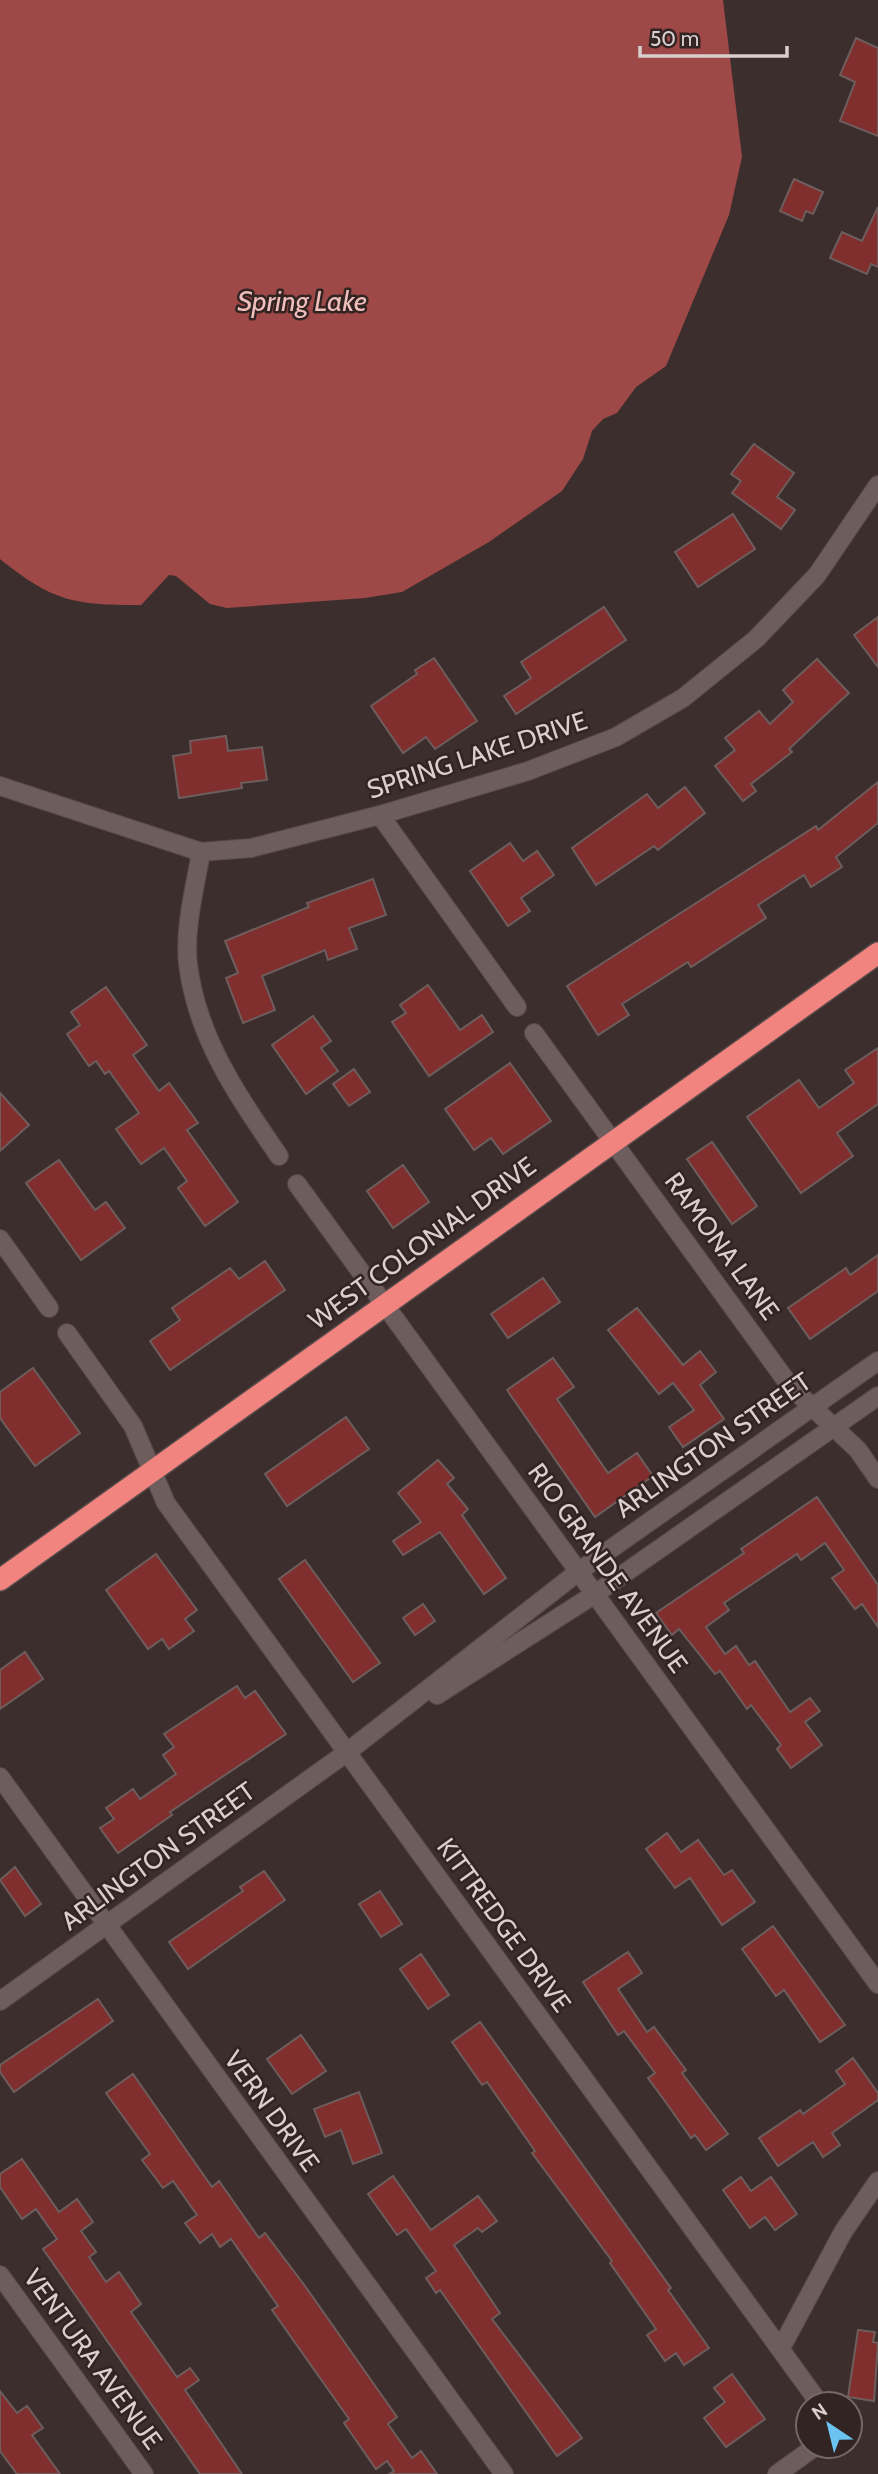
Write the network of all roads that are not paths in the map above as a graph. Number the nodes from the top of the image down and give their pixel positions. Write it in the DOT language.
graph roads {
  1 [pos="878,485"];
  2 [pos="0,786"];
  3 [pos="380,815"];
  4 [pos="201,852"];
  5 [pos="878,953"];
  6 [pos="517,1007"];
  7 [pos="534,1033"];
  8 [pos="613,1141"];
  9 [pos="278,1156"];
  10 [pos="297,1184"];
  11 [pos="0,1239"];
  12 [pos="384,1304"];
  13 [pos="49,1308"];
  14 [pos="67,1333"];
  15 [pos="878,1361"];
  16 [pos="878,1396"];
  17 [pos="813,1408"];
  18 [pos="833,1427"];
  19 [pos="154,1472"];
  20 [pos="878,1479"];
  21 [pos="578,1572"];
  22 [pos="0,1580"];
  23 [pos="595,1594"];
  24 [pos="345,1753"];
  25 [pos="0,1777"];
  26 [pos="105,1926"];
  27 [pos="878,1984"];
  28 [pos="0,2001"];
  29 [pos="878,2181"];
  30 [pos="0,2275"];
  31 [pos="782,2348"];
  32 [pos="810,2390"];
  33 [pos="796,2460"];
  34 [pos="144,2474"];
  35 [pos="504,2474"];
  36 [pos="777,2474"];
  1 -- 3 [label="street, SPRING LAKE DRIVE"];
  2 -- 4 [label="street, SPRING LAKE DRIVE"];
  3 -- 4 [label="street, SPRING LAKE DRIVE"];
  3 -- 6 [label="street"];
  4 -- 9 [label="street"];
  5 -- 8 [label="highway, WEST COLONIAL DRIVE"];
  7 -- 8 [label="street, RAMONA LANE"];
  8 -- 12 [label="highway, WEST COLONIAL DRIVE"];
  8 -- 17 [label="street, RAMONA LANE"];
  10 -- 12 [label="street, RIO GRANDE AVENUE"];
  11 -- 13 [label="street"];
  12 -- 19 [label="highway, WEST COLONIAL DRIVE"];
  12 -- 21 [label="street, RIO GRANDE AVENUE"];
  14 -- 19 [label="street, KITTREDGE DRIVE"];
  15 -- 17 [label="street, ARLINGTON STREET"];
  16 -- 18 [label="street, ARLINGTON STREET"];
  17 -- 18 [label="street, RAMONA LANE"];
  17 -- 21 [label="street, ARLINGTON STREET"];
  18 -- 20 [label="street, RAMONA LANE"];
  18 -- 23 [label="street, ARLINGTON STREET"];
  19 -- 22 [label="highway, WEST COLONIAL DRIVE"];
  19 -- 24 [label="street, KITTREDGE DRIVE"];
  21 -- 23 [label="street, RIO GRANDE AVENUE"];
  21 -- 24 [label="street, ARLINGTON STREET"];
  23 -- 24 [label="street, ARLINGTON STREET"];
  23 -- 27 [label="street, RIO GRANDE AVENUE"];
  24 -- 26 [label="street, ARLINGTON STREET"];
  24 -- 31 [label="street, KITTREDGE DRIVE"];
  25 -- 26 [label="street, VERN DRIVE"];
  26 -- 28 [label="street, ARLINGTON STREET"];
  26 -- 35 [label="street, VERN DRIVE"];
  29 -- 31 [label="street"];
  30 -- 34 [label="street, VENTURA AVENUE"];
  31 -- 32 [label="street, KITTREDGE DRIVE"];
  33 -- 36 [label="street"];
}
